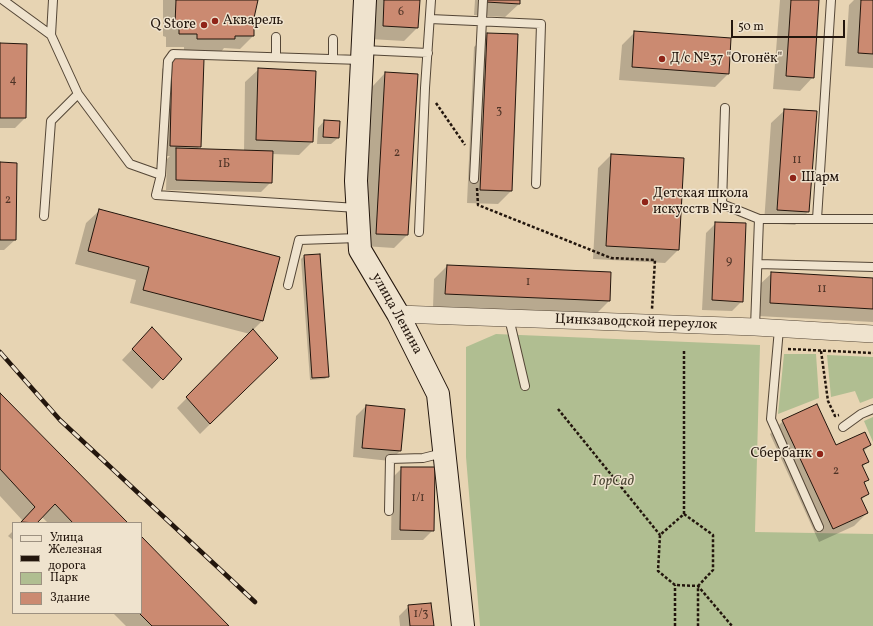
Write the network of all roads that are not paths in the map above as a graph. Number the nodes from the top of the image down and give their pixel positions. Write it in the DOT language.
graph roads {
  1 [pos="3,0"];
  2 [pos="53,0"];
  3 [pos="365,0"];
  4 [pos="431,0"];
  5 [pos="483,0"];
  6 [pos="831,0"];
  7 [pos="430,19"];
  8 [pos="482,21"];
  9 [pos="52,35"];
  10 [pos="276,37"];
  11 [pos="333,39"];
  12 [pos="428,53"];
  13 [pos="361,55"];
  14 [pos="276,56"];
  15 [pos="333,59"];
  16 [pos="78,94"];
  17 [pos="725,108"];
  18 [pos="161,175"];
  19 [pos="474,179"];
  20 [pos="536,184"];
  21 [pos="358,208"];
  22 [pos="44,216"];
  23 [pos="759,219"];
  24 [pos="818,219"];
  25 [pos="873,219"];
  26 [pos="419,232"];
  27 [pos="359,238"];
  28 [pos="758,264"];
  29 [pos="873,267"];
  30 [pos="288,285"];
  31 [pos="398,314"];
  32 [pos="509,318"];
  33 [pos="755,327"];
  34 [pos="780,329"];
  35 [pos="873,334"];
  36 [pos="525,386"];
  37 [pos="873,409"];
  38 [pos="843,427"];
  39 [pos="444,453"];
  40 [pos="389,511"];
  41 [pos="819,527"];
  42 [pos="463,626"];
  1 -- 9 [label="lane"];
  2 -- 9 [label="lane"];
  3 -- 13 [label="street, улица Ленина"];
  4 -- 7 [label="lane"];
  5 -- 8 [label="lane"];
  6 -- 24 [label="lane"];
  7 -- 8 [label="lane"];
  7 -- 12 [label="lane"];
  8 -- 19 [label="lane"];
  8 -- 20 [label="lane"];
  9 -- 16 [label="lane"];
  10 -- 14 [label="lane"];
  11 -- 15 [label="lane"];
  12 -- 13 [label="lane"];
  12 -- 26 [label="lane"];
  13 -- 15 [label="lane"];
  13 -- 21 [label="street, улица Ленина"];
  14 -- 15 [label="lane"];
  14 -- 18 [label="lane"];
  16 -- 18 [label="lane"];
  16 -- 22 [label="lane"];
  17 -- 23 [label="lane"];
  18 -- 21 [label="lane"];
  21 -- 27 [label="street, улица Ленина"];
  23 -- 24 [label="lane"];
  23 -- 28 [label="lane"];
  24 -- 25 [label="lane"];
  27 -- 30 [label="lane"];
  27 -- 31 [label="street, улица Ленина"];
  28 -- 29 [label="lane"];
  28 -- 33 [label="lane"];
  31 -- 32 [label="street, Цинкзаводской переулок"];
  31 -- 39 [label="street, улица Ленина"];
  32 -- 33 [label="street, Цинкзаводской переулок"];
  32 -- 36 [label="lane"];
  33 -- 34 [label="street, Цинкзаводской переулок"];
  34 -- 35 [label="street, Цинкзаводской переулок"];
  34 -- 41 [label="lane"];
  37 -- 38 [label="lane"];
  39 -- 40 [label="lane"];
  39 -- 42 [label="street, улица Ленина"];
}
